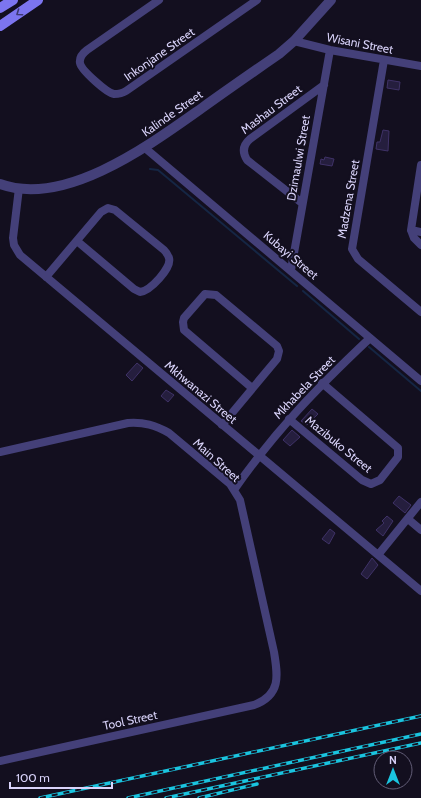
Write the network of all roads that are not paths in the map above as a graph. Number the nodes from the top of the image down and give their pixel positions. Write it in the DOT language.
graph roads {
  1 [pos="13,0"];
  2 [pos="38,0"];
  3 [pos="159,0"];
  4 [pos="256,0"];
  5 [pos="331,0"];
  6 [pos="0,8"];
  7 [pos="0,26"];
  8 [pos="294,41"];
  9 [pos="330,50"];
  10 [pos="384,60"];
  11 [pos="421,66"];
  12 [pos="324,85"];
  13 [pos="145,148"];
  14 [pos="421,166"];
  15 [pos="0,184"];
  16 [pos="19,188"];
  17 [pos="302,203"];
  18 [pos="411,230"];
  19 [pos="421,232"];
  20 [pos="77,241"];
  21 [pos="421,244"];
  22 [pos="291,270"];
  23 [pos="46,277"];
  24 [pos="421,312"];
  25 [pos="370,338"];
  26 [pos="421,381"];
  27 [pos="322,383"];
  28 [pos="252,388"];
  29 [pos="289,419"];
  30 [pos="222,425"];
  31 [pos="0,452"];
  32 [pos="258,455"];
  33 [pos="234,490"];
  34 [pos="421,502"];
  35 [pos="408,519"];
  36 [pos="421,530"];
  37 [pos="378,555"];
  38 [pos="421,591"];
  39 [pos="265,700"];
  40 [pos="0,761"];
  1 -- 6 [label="main road"];
  2 -- 7 [label="main road, one-way"];
  3 -- 4 [label="street, Inkonjane Street"];
  5 -- 8 [label="street, Kalinde Street"];
  8 -- 9 [label="street, Wisani Street"];
  8 -- 13 [label="street, Kalinde Street"];
  9 -- 10 [label="street, Wisani Street"];
  9 -- 12 [label="street, Dzimaulwi Street"];
  10 -- 11 [label="street, Wisani Street"];
  10 -- 24 [label="street, Madzena Street"];
  12 -- 17 [label="street, Dzimaulwi Street"];
  12 -- 17 [label="street, Mashau Street"];
  13 -- 16 [label="street, Kalinde Street"];
  13 -- 22 [label="street, Kubayi Street"];
  14 -- 18 [label="street"];
  15 -- 16 [label="street, Kalinde Street"];
  16 -- 23 [label="street, Mkhwanazi Street"];
  17 -- 22 [label="street, Dzimaulwi Street"];
  18 -- 19 [label="street"];
  18 -- 21 [label="street"];
  20 -- 20 [label="street"];
  20 -- 23 [label="street"];
  22 -- 25 [label="street, Kubayi Street"];
  23 -- 30 [label="street, Mkhwanazi Street"];
  25 -- 26 [label="street, Kubayi Street"];
  25 -- 27 [label="street, Mkhabela Street"];
  27 -- 29 [label="street, Mkhabela Street"];
  27 -- 29 [label="street, Mazibuko Street"];
  28 -- 28 [label="street"];
  28 -- 30 [label="street"];
  29 -- 32 [label="street, Mkhabela Street"];
  30 -- 32 [label="street, Mkhwanazi Street"];
  31 -- 33 [label="street, Main Street"];
  32 -- 33 [label="street, Mkhabela Street"];
  32 -- 37 [label="street, Mkhwanazi Street"];
  33 -- 39 [label="street, Main Street"];
  34 -- 35 [label="street"];
  35 -- 36 [label="street"];
  35 -- 37 [label="street"];
  37 -- 38 [label="street, Mkhwanazi Street"];
  39 -- 40 [label="street, Tool Street"];
}
